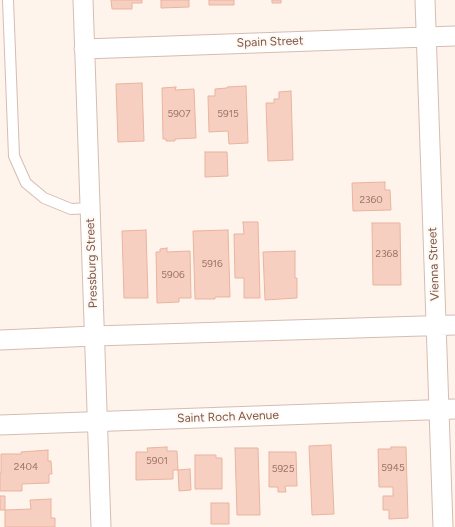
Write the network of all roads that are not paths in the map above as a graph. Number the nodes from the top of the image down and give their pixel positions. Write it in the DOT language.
graph roads {
  1 [pos="8,0"];
  2 [pos="83,0"];
  3 [pos="425,0"];
  4 [pos="455,36"];
  5 [pos="426,37"];
  6 [pos="84,49"];
  7 [pos="90,208"];
  8 [pos="455,325"];
  9 [pos="436,326"];
  10 [pos="94,336"];
  11 [pos="0,340"];
  12 [pos="447,409"];
  13 [pos="97,421"];
  14 [pos="0,425"];
  15 [pos="101,527"];
  16 [pos="443,527"];
  1 -- 7 [label="lane"];
  2 -- 6 [label="street, Pressburg Street"];
  3 -- 5 [label="street, Vienna Street"];
  4 -- 5 [label="street, Spain Street"];
  5 -- 6 [label="street, Spain Street"];
  5 -- 9 [label="street, Vienna Street"];
  6 -- 7 [label="street, Pressburg Street"];
  7 -- 10 [label="street, Pressburg Street"];
  8 -- 9 [label="street"];
  9 -- 10 [label="street"];
  9 -- 12 [label="street, Vienna Street"];
  10 -- 11 [label="street"];
  10 -- 13 [label="street, Pressburg Street"];
  12 -- 13 [label="street, Saint Roch Avenue"];
  12 -- 16 [label="street, Vienna Street"];
  13 -- 14 [label="street, Saint Roch Avenue"];
  13 -- 15 [label="street, Pressburg Street"];
}
